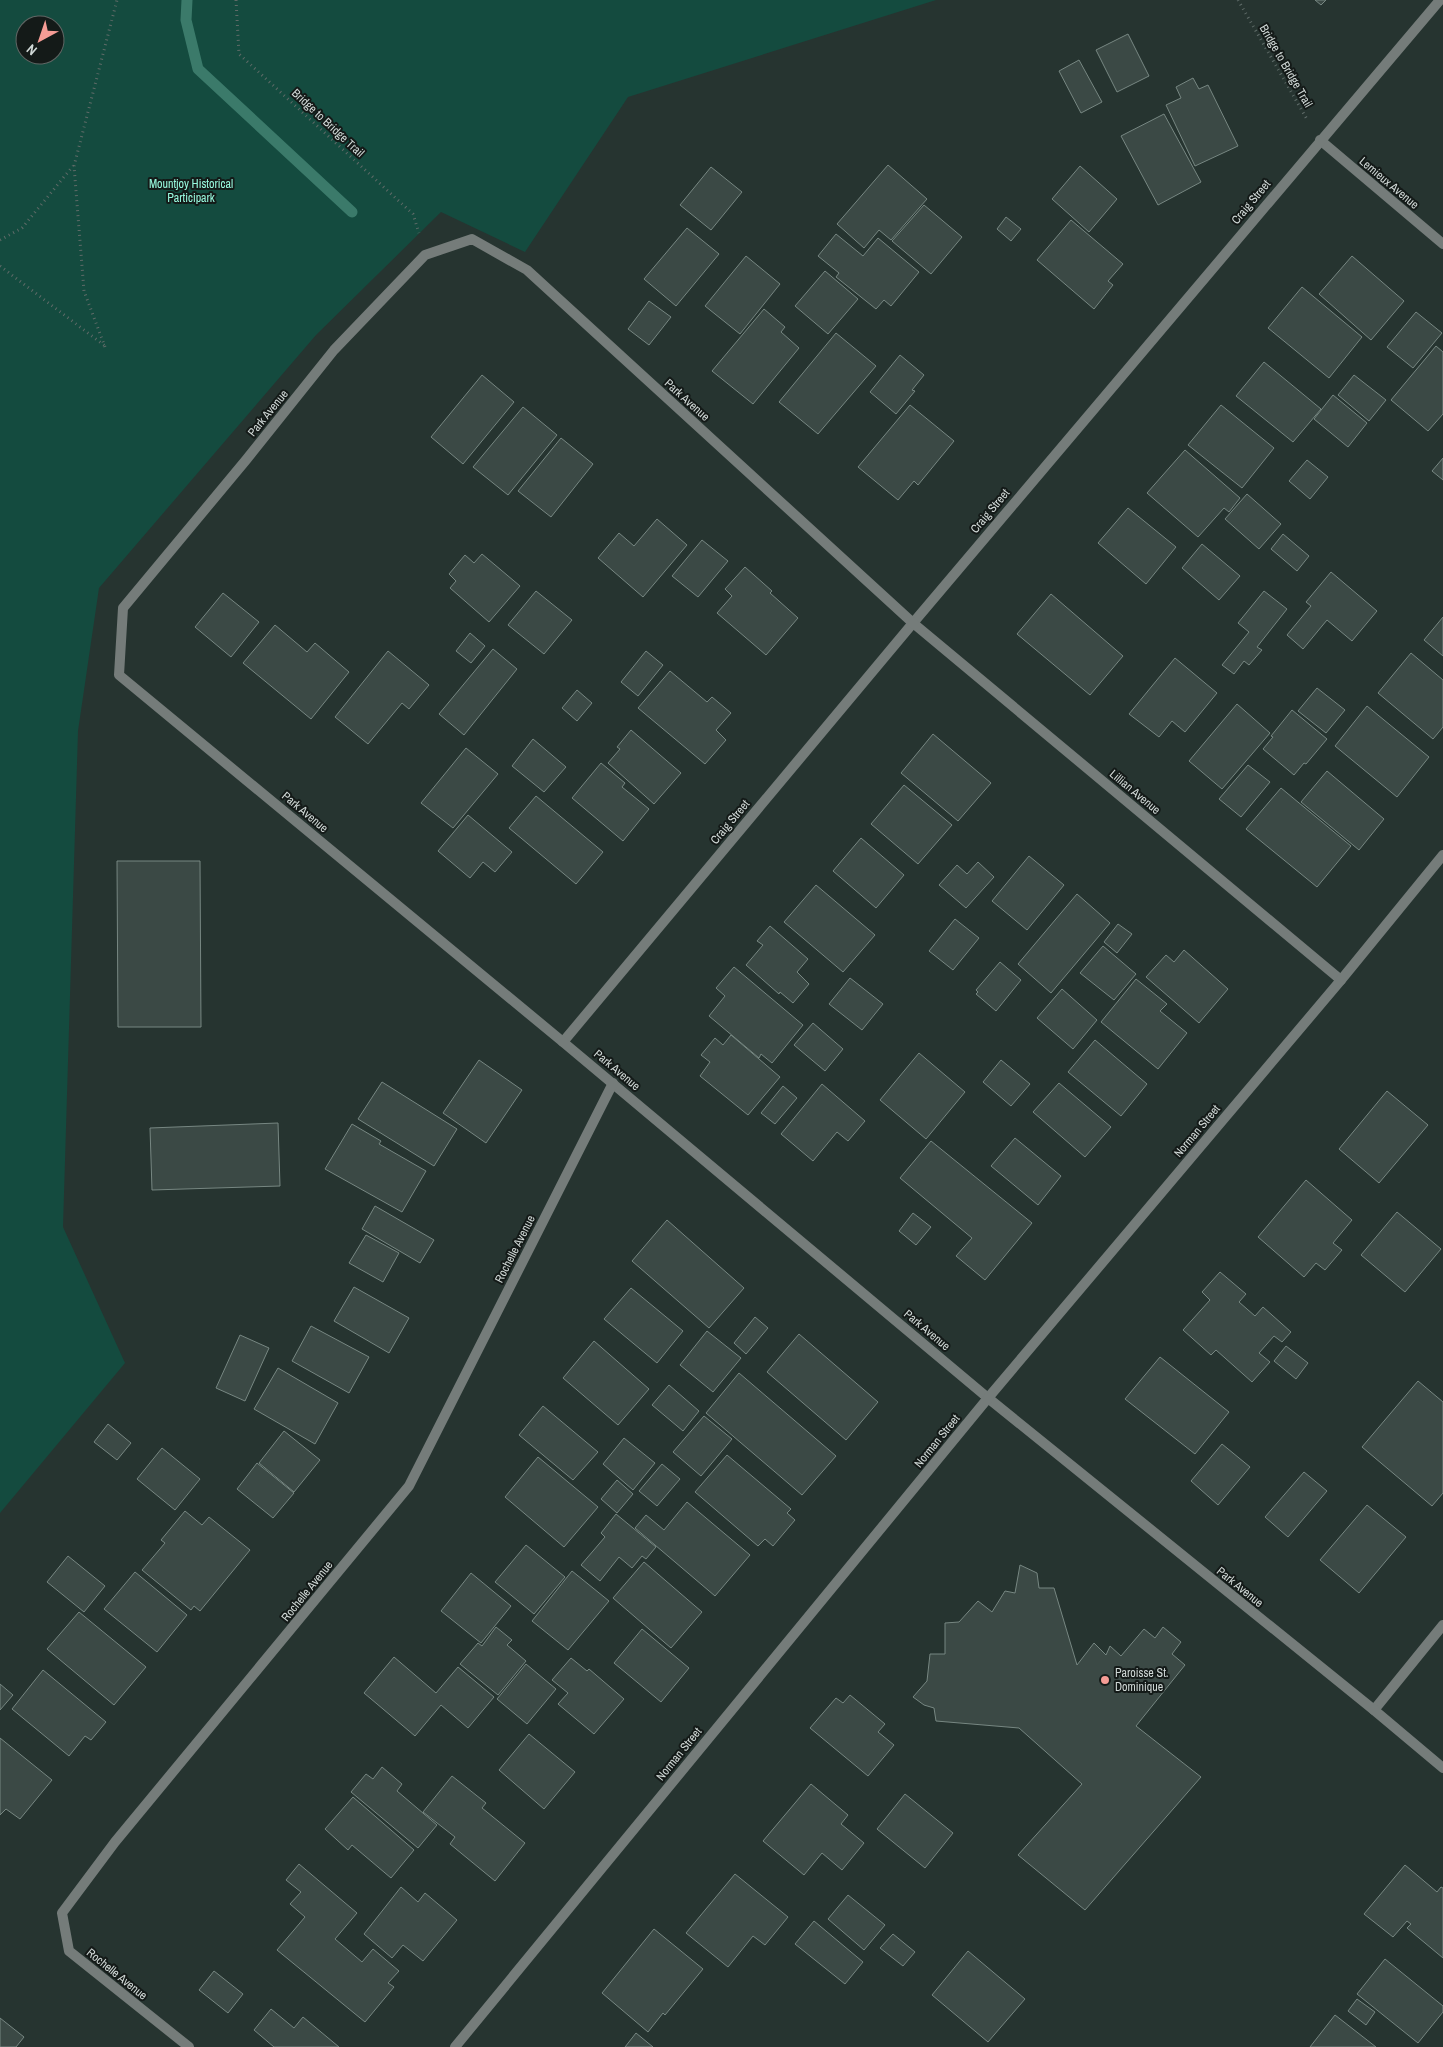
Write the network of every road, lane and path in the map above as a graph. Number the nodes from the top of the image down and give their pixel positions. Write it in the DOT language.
graph roads {
  1 [pos="117,0"];
  2 [pos="236,0"];
  3 [pos="1238,0"];
  4 [pos="1440,0"];
  5 [pos="1320,140"];
  6 [pos="74,166"];
  7 [pos="0,240"];
  8 [pos="1443,244"];
  9 [pos="425,255"];
  10 [pos="0,266"];
  11 [pos="913,623"];
  12 [pos="1442,859"];
  13 [pos="1341,980"];
  14 [pos="563,1042"];
  15 [pos="613,1083"];
  16 [pos="988,1398"];
  17 [pos="1443,1625"];
  18 [pos="1374,1710"];
  19 [pos="1443,1768"];
  20 [pos="189,2047"];
  21 [pos="455,2047"];
  1 -- 6 [label="path"];
  2 -- 9 [label="path, Bridge to Bridge Trail"];
  3 -- 5 [label="path, Bridge to Bridge Trail"];
  4 -- 5 [label="street, Craig Street"];
  5 -- 8 [label="street, Lemieux Avenue"];
  5 -- 11 [label="street, Craig Street"];
  6 -- 7 [label="path"];
  6 -- 10 [label="path"];
  9 -- 11 [label="street, Park Avenue"];
  9 -- 14 [label="street, Park Avenue"];
  11 -- 13 [label="street, Lillian Avenue"];
  11 -- 14 [label="street, Craig Street"];
  12 -- 13 [label="street, Norman Street"];
  13 -- 16 [label="street, Norman Street"];
  14 -- 15 [label="street, Park Avenue"];
  15 -- 16 [label="street, Park Avenue"];
  15 -- 20 [label="street, Rochelle Avenue"];
  16 -- 18 [label="street, Park Avenue"];
  16 -- 21 [label="street, Norman Street"];
  17 -- 18 [label="street"];
  18 -- 19 [label="street, Park Avenue"];
}
